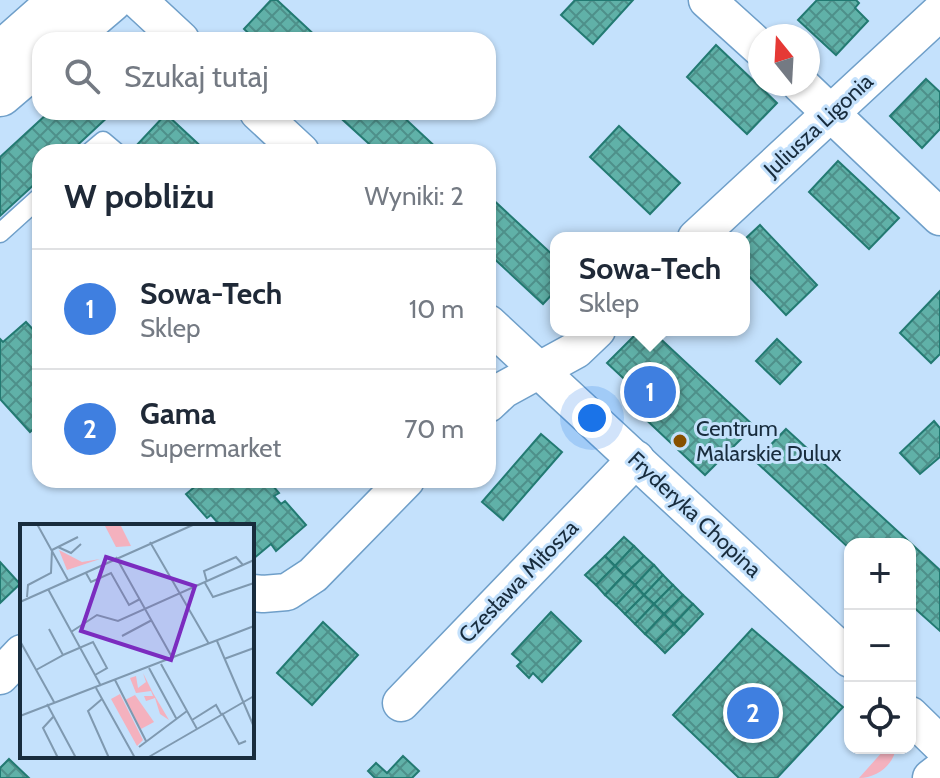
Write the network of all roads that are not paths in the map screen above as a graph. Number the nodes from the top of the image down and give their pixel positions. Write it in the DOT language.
graph roads {
  1 [pos="62,0"];
  2 [pos="110,0"];
  3 [pos="138,0"];
  4 [pos="707,0"];
  5 [pos="940,12"];
  6 [pos="72,32"];
  7 [pos="172,32"];
  8 [pos="748,37"];
  9 [pos="0,55"];
  10 [pos="32,67"];
  11 [pos="0,94"];
  12 [pos="813,96"];
  13 [pos="831,113"];
  14 [pos="267,120"];
  15 [pos="292,144"];
  16 [pos="32,204"];
  17 [pos="940,217"];
  18 [pos="702,232"];
  19 [pos="0,233"];
  20 [pos="496,330"];
  21 [pos="591,336"];
  22 [pos="539,370"];
  23 [pos="496,397"];
  24 [pos="636,459"];
  25 [pos="398,488"];
  26 [pos="254,593"];
  27 [pos="844,653"];
  28 [pos="20,655"];
  29 [pos="0,676"];
  30 [pos="401,703"];
  31 [pos="916,721"];
  32 [pos="940,744"];
  33 [pos="940,771"];
  34 [pos="931,778"];
  1 -- 9 [label="main road"];
  2 -- 6 [label="main road"];
  3 -- 7 [label="street"];
  4 -- 8 [label="street"];
  5 -- 13 [label="street, Juliusza Ligonia"];
  10 -- 11 [label="main road"];
  12 -- 13 [label="street"];
  13 -- 17 [label="street"];
  13 -- 18 [label="street, Juliusza Ligonia"];
  14 -- 15 [label="street"];
  16 -- 19 [label="lane"];
  20 -- 22 [label="street, Fryderyka Chopina"];
  21 -- 22 [label="street"];
  22 -- 23 [label="street"];
  22 -- 24 [label="street, Fryderyka Chopina"];
  24 -- 27 [label="street, Fryderyka Chopina"];
  24 -- 30 [label="street, Czesława Miłosza"];
  25 -- 26 [label="street"];
  28 -- 29 [label="street"];
  31 -- 32 [label="street"];
  33 -- 34 [label="street"];
}
